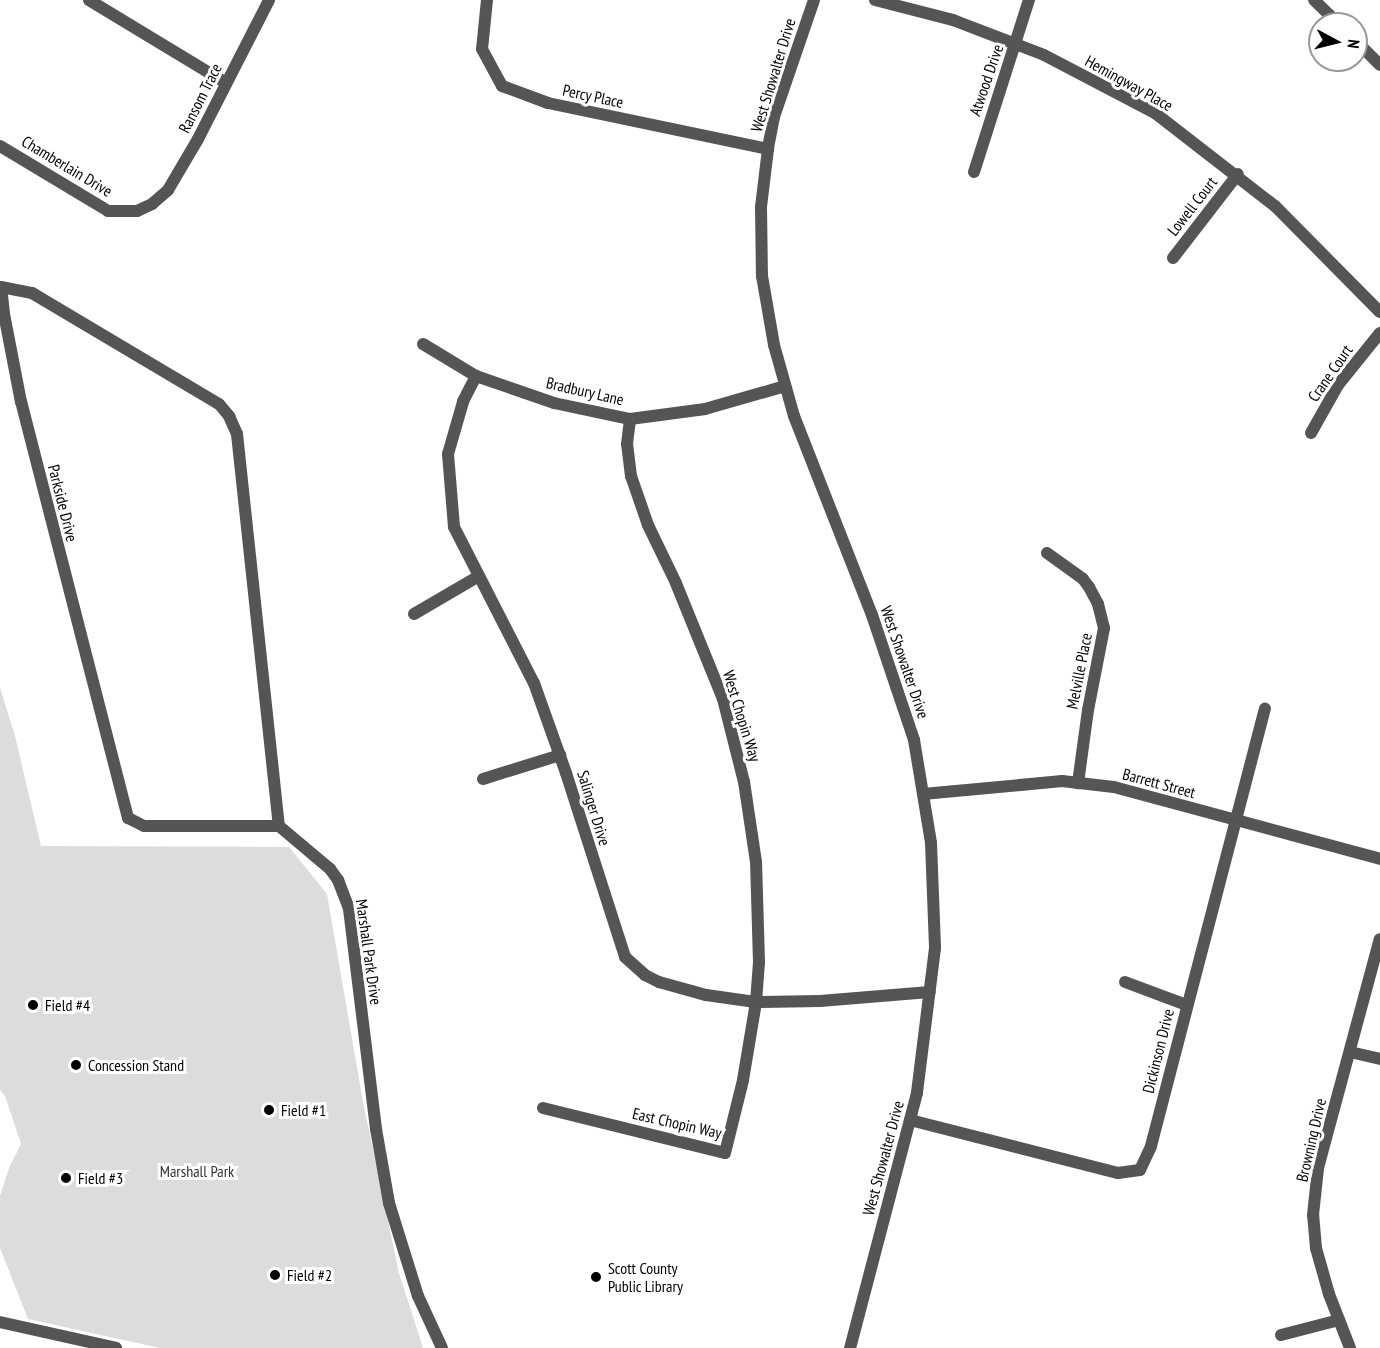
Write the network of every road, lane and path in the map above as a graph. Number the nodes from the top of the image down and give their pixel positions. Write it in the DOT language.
graph roads {
  1 [pos="89,0"];
  2 [pos="269,0"];
  3 [pos="487,0"];
  4 [pos="814,0"];
  5 [pos="874,0"];
  6 [pos="1029,0"];
  7 [pos="1314,0"];
  8 [pos="1326,12"];
  9 [pos="1016,45"];
  10 [pos="1368,53"];
  11 [pos="1380,65"];
  12 [pos="226,83"];
  13 [pos="0,146"];
  14 [pos="768,150"];
  15 [pos="974,172"];
  16 [pos="1238,174"];
  17 [pos="152,204"];
  18 [pos="1173,258"];
  19 [pos="1380,312"];
  20 [pos="1380,333"];
  21 [pos="423,344"];
  22 [pos="476,376"];
  23 [pos="785,386"];
  24 [pos="630,418"];
  25 [pos="1311,433"];
  26 [pos="1047,553"];
  27 [pos="479,576"];
  28 [pos="414,614"];
  29 [pos="1265,709"];
  30 [pos="560,755"];
  31 [pos="483,779"];
  32 [pos="1078,783"];
  33 [pos="923,794"];
  34 [pos="1234,820"];
  35 [pos="279,826"];
  36 [pos="1380,859"];
  37 [pos="1380,939"];
  38 [pos="1125,982"];
  39 [pos="930,992"];
  40 [pos="756,1002"];
  41 [pos="1187,1005"];
  42 [pos="1350,1052"];
  43 [pos="1380,1059"];
  44 [pos="543,1108"];
  45 [pos="910,1120"];
  46 [pos="1339,1320"];
  47 [pos="0,1322"];
  48 [pos="1281,1335"];
  49 [pos="116,1348"];
  50 [pos="442,1348"];
  51 [pos="850,1348"];
  52 [pos="1350,1348"];
  1 -- 12 [label="street"];
  2 -- 12 [label="street, Ransom Trace"];
  3 -- 14 [label="street, Percy Place"];
  4 -- 14 [label="street, West Showalter Drive"];
  5 -- 9 [label="street, Hemingway Place"];
  6 -- 9 [label="street, Atwood Drive"];
  7 -- 8 [label="street"];
  9 -- 15 [label="street, Atwood Drive"];
  9 -- 16 [label="street, Hemingway Place"];
  10 -- 11 [label="street"];
  12 -- 17 [label="street, Ransom Trace"];
  13 -- 17 [label="street, Chamberlain Drive"];
  14 -- 23 [label="street, West Showalter Drive"];
  16 -- 18 [label="street, Lowell Court"];
  16 -- 19 [label="street, Hemingway Place"];
  20 -- 25 [label="street, Crane Court"];
  21 -- 22 [label="street, Bradbury Lane"];
  22 -- 24 [label="street, Bradbury Lane"];
  22 -- 27 [label="street, Salinger Drive"];
  23 -- 24 [label="street, Bradbury Lane"];
  23 -- 33 [label="street, West Showalter Drive"];
  24 -- 40 [label="street, West Chopin Way"];
  26 -- 32 [label="street, Melville Place"];
  27 -- 28 [label="street"];
  27 -- 30 [label="street, Salinger Drive"];
  29 -- 34 [label="street, Dickinson Drive"];
  30 -- 31 [label="street"];
  30 -- 40 [label="street, Salinger Drive"];
  32 -- 33 [label="street, Barrett Street"];
  32 -- 34 [label="street, Barrett Street"];
  33 -- 39 [label="street, West Showalter Drive"];
  34 -- 36 [label="street, Barrett Street"];
  34 -- 41 [label="street, Dickinson Drive"];
  35 -- 35 [label="street, Parkside Drive"];
  35 -- 50 [label="street, Marshall Park Drive"];
  37 -- 42 [label="street, Browning Drive"];
  38 -- 41 [label="street"];
  39 -- 40 [label="street, Salinger Drive"];
  39 -- 45 [label="street, West Showalter Drive"];
  40 -- 44 [label="street, East Chopin Way"];
  41 -- 45 [label="street, Dickinson Drive"];
  42 -- 43 [label="street"];
  42 -- 46 [label="street, Browning Drive"];
  45 -- 51 [label="street, West Showalter Drive"];
  46 -- 48 [label="street"];
  46 -- 52 [label="street, Browning Drive"];
  47 -- 49 [label="street"];
}
